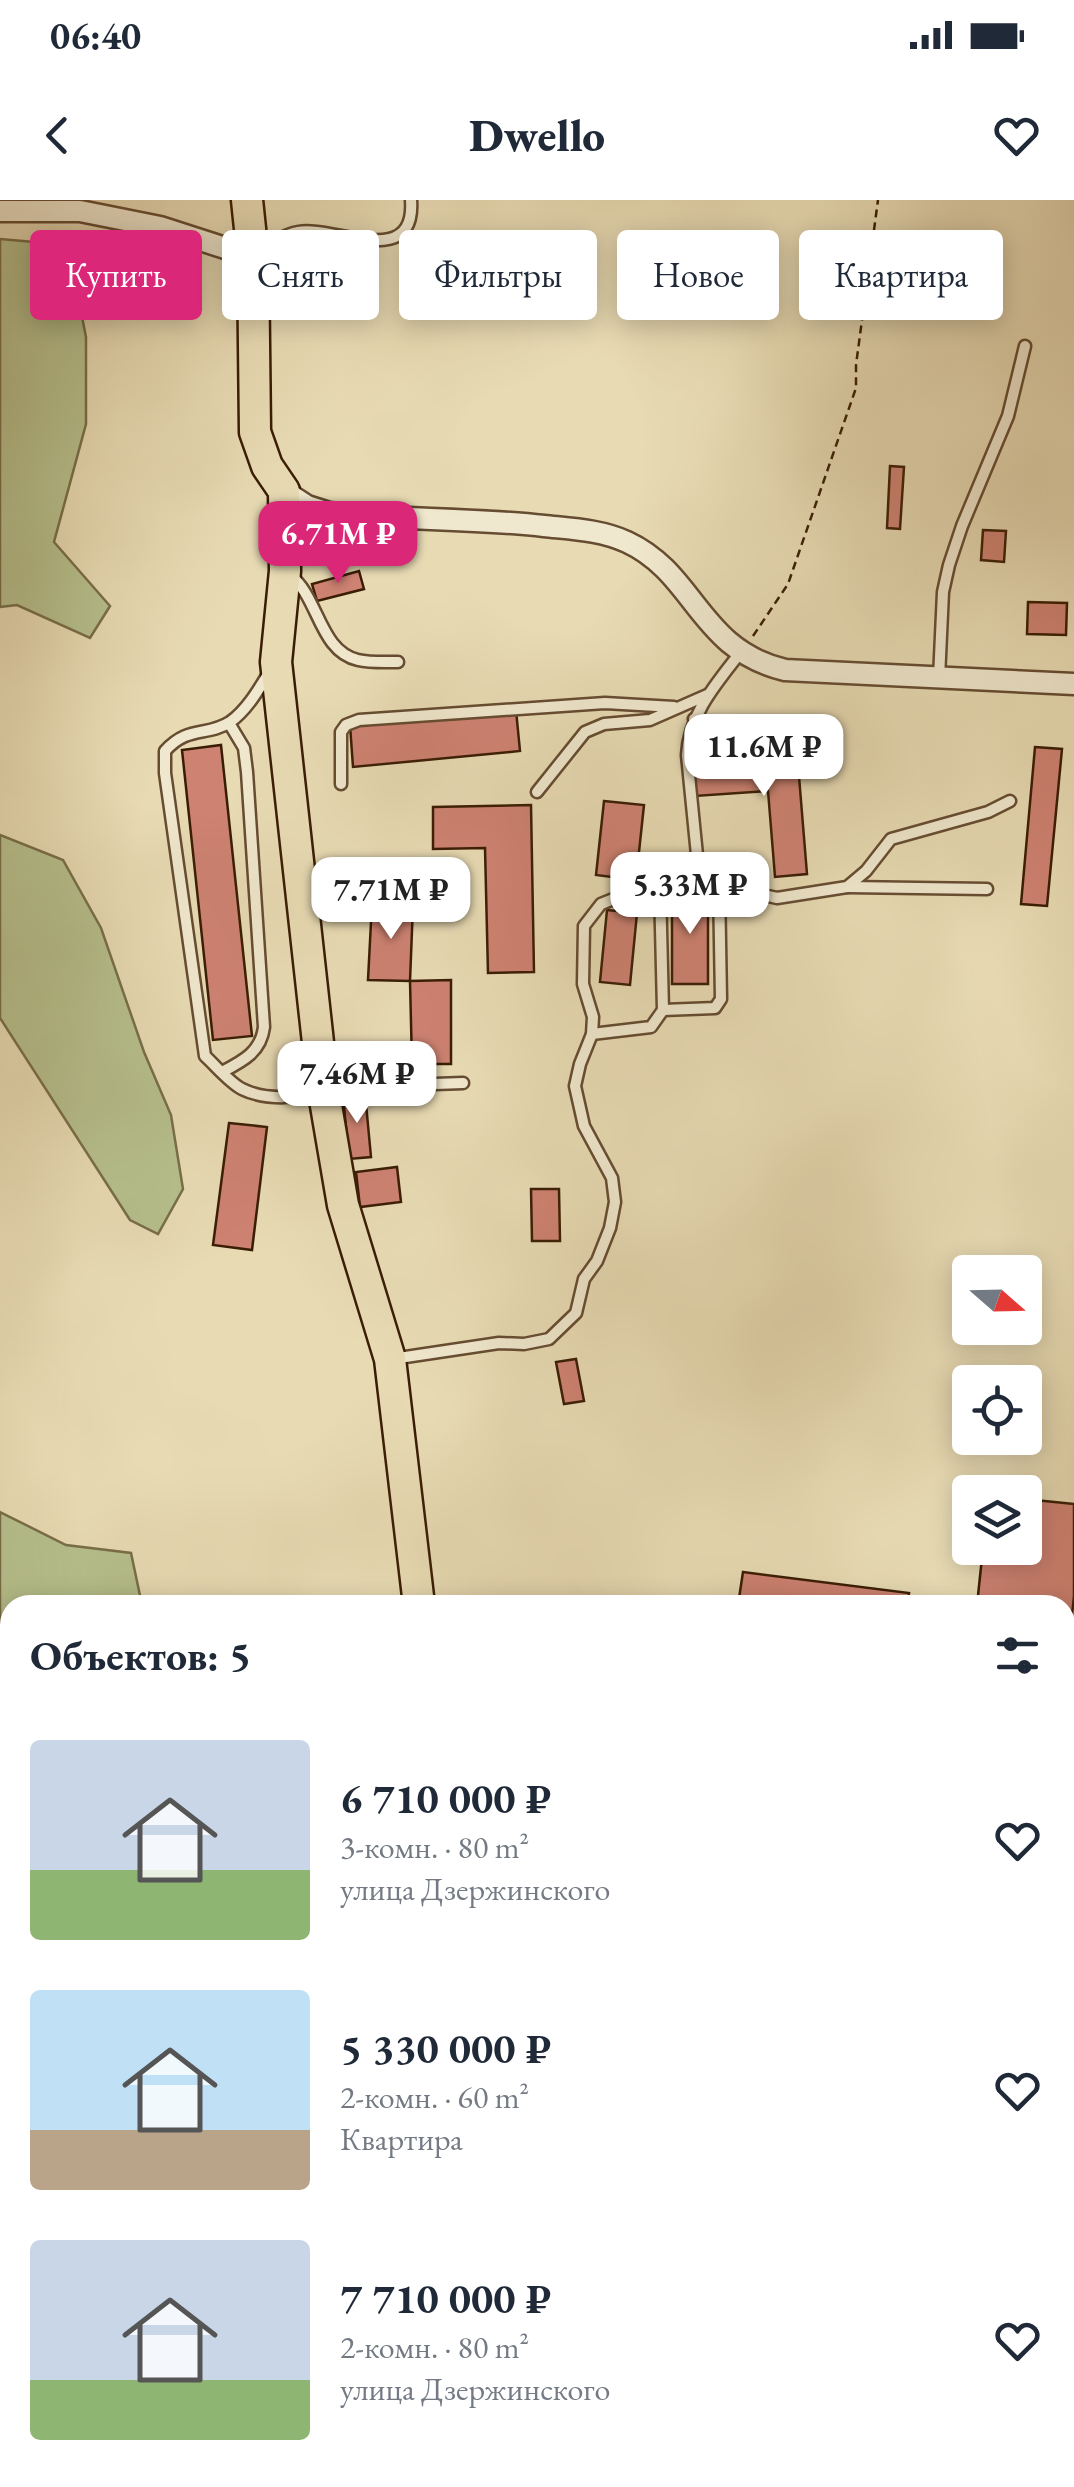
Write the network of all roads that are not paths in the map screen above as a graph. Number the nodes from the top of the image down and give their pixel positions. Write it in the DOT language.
graph roads {
  1 [pos="247,200"];
  2 [pos="411,200"];
  3 [pos="0,211"];
  4 [pos="250,230"];
  5 [pos="379,242"];
  6 [pos="222,247"];
  7 [pos="254,320"];
  8 [pos="1025,346"];
  9 [pos="284,491"];
  10 [pos="285,571"];
  11 [pos="740,653"];
  12 [pos="276,662"];
  13 [pos="398,662"];
  14 [pos="938,679"];
  15 [pos="1074,684"];
  16 [pos="708,694"];
  17 [pos="674,708"];
  18 [pos="694,720"];
  19 [pos="229,723"];
  20 [pos="772,743"];
  21 [pos="341,784"];
  22 [pos="537,792"];
  23 [pos="1010,801"];
  24 [pos="720,885"];
  25 [pos="700,886"];
  26 [pos="847,887"];
  27 [pos="660,888"];
  28 [pos="987,889"];
  29 [pos="663,1010"];
  30 [pos="592,1034"];
  31 [pos="222,1072"];
  32 [pos="463,1084"];
  33 [pos="323,1088"];
  34 [pos="390,1359"];
  35 [pos="417,1595"];
  1 -- 4 [label="main road"];
  2 -- 5 [label="lane"];
  3 -- 6 [label="street"];
  7 -- 9 [label="main road"];
  8 -- 14 [label="lane"];
  9 -- 10 [label="main road"];
  9 -- 11 [label="street"];
  10 -- 12 [label="main road"];
  10 -- 13 [label="lane"];
  11 -- 14 [label="street"];
  11 -- 16 [label="lane"];
  12 -- 19 [label="lane"];
  12 -- 33 [label="main road"];
  14 -- 15 [label="street"];
  16 -- 17 [label="lane"];
  16 -- 18 [label="lane"];
  17 -- 21 [label="lane"];
  17 -- 22 [label="lane"];
  18 -- 20 [label="lane"];
  18 -- 25 [label="lane"];
  19 -- 31 [label="lane"];
  19 -- 31 [label="lane"];
  23 -- 26 [label="lane"];
  24 -- 25 [label="lane"];
  24 -- 26 [label="lane"];
  24 -- 29 [label="lane"];
  25 -- 27 [label="lane"];
  26 -- 28 [label="lane"];
  27 -- 29 [label="lane"];
  27 -- 30 [label="lane"];
  29 -- 30 [label="lane"];
  30 -- 34 [label="lane"];
  31 -- 33 [label="lane"];
  32 -- 33 [label="lane"];
  33 -- 34 [label="main road"];
  34 -- 35 [label="main road"];
}
